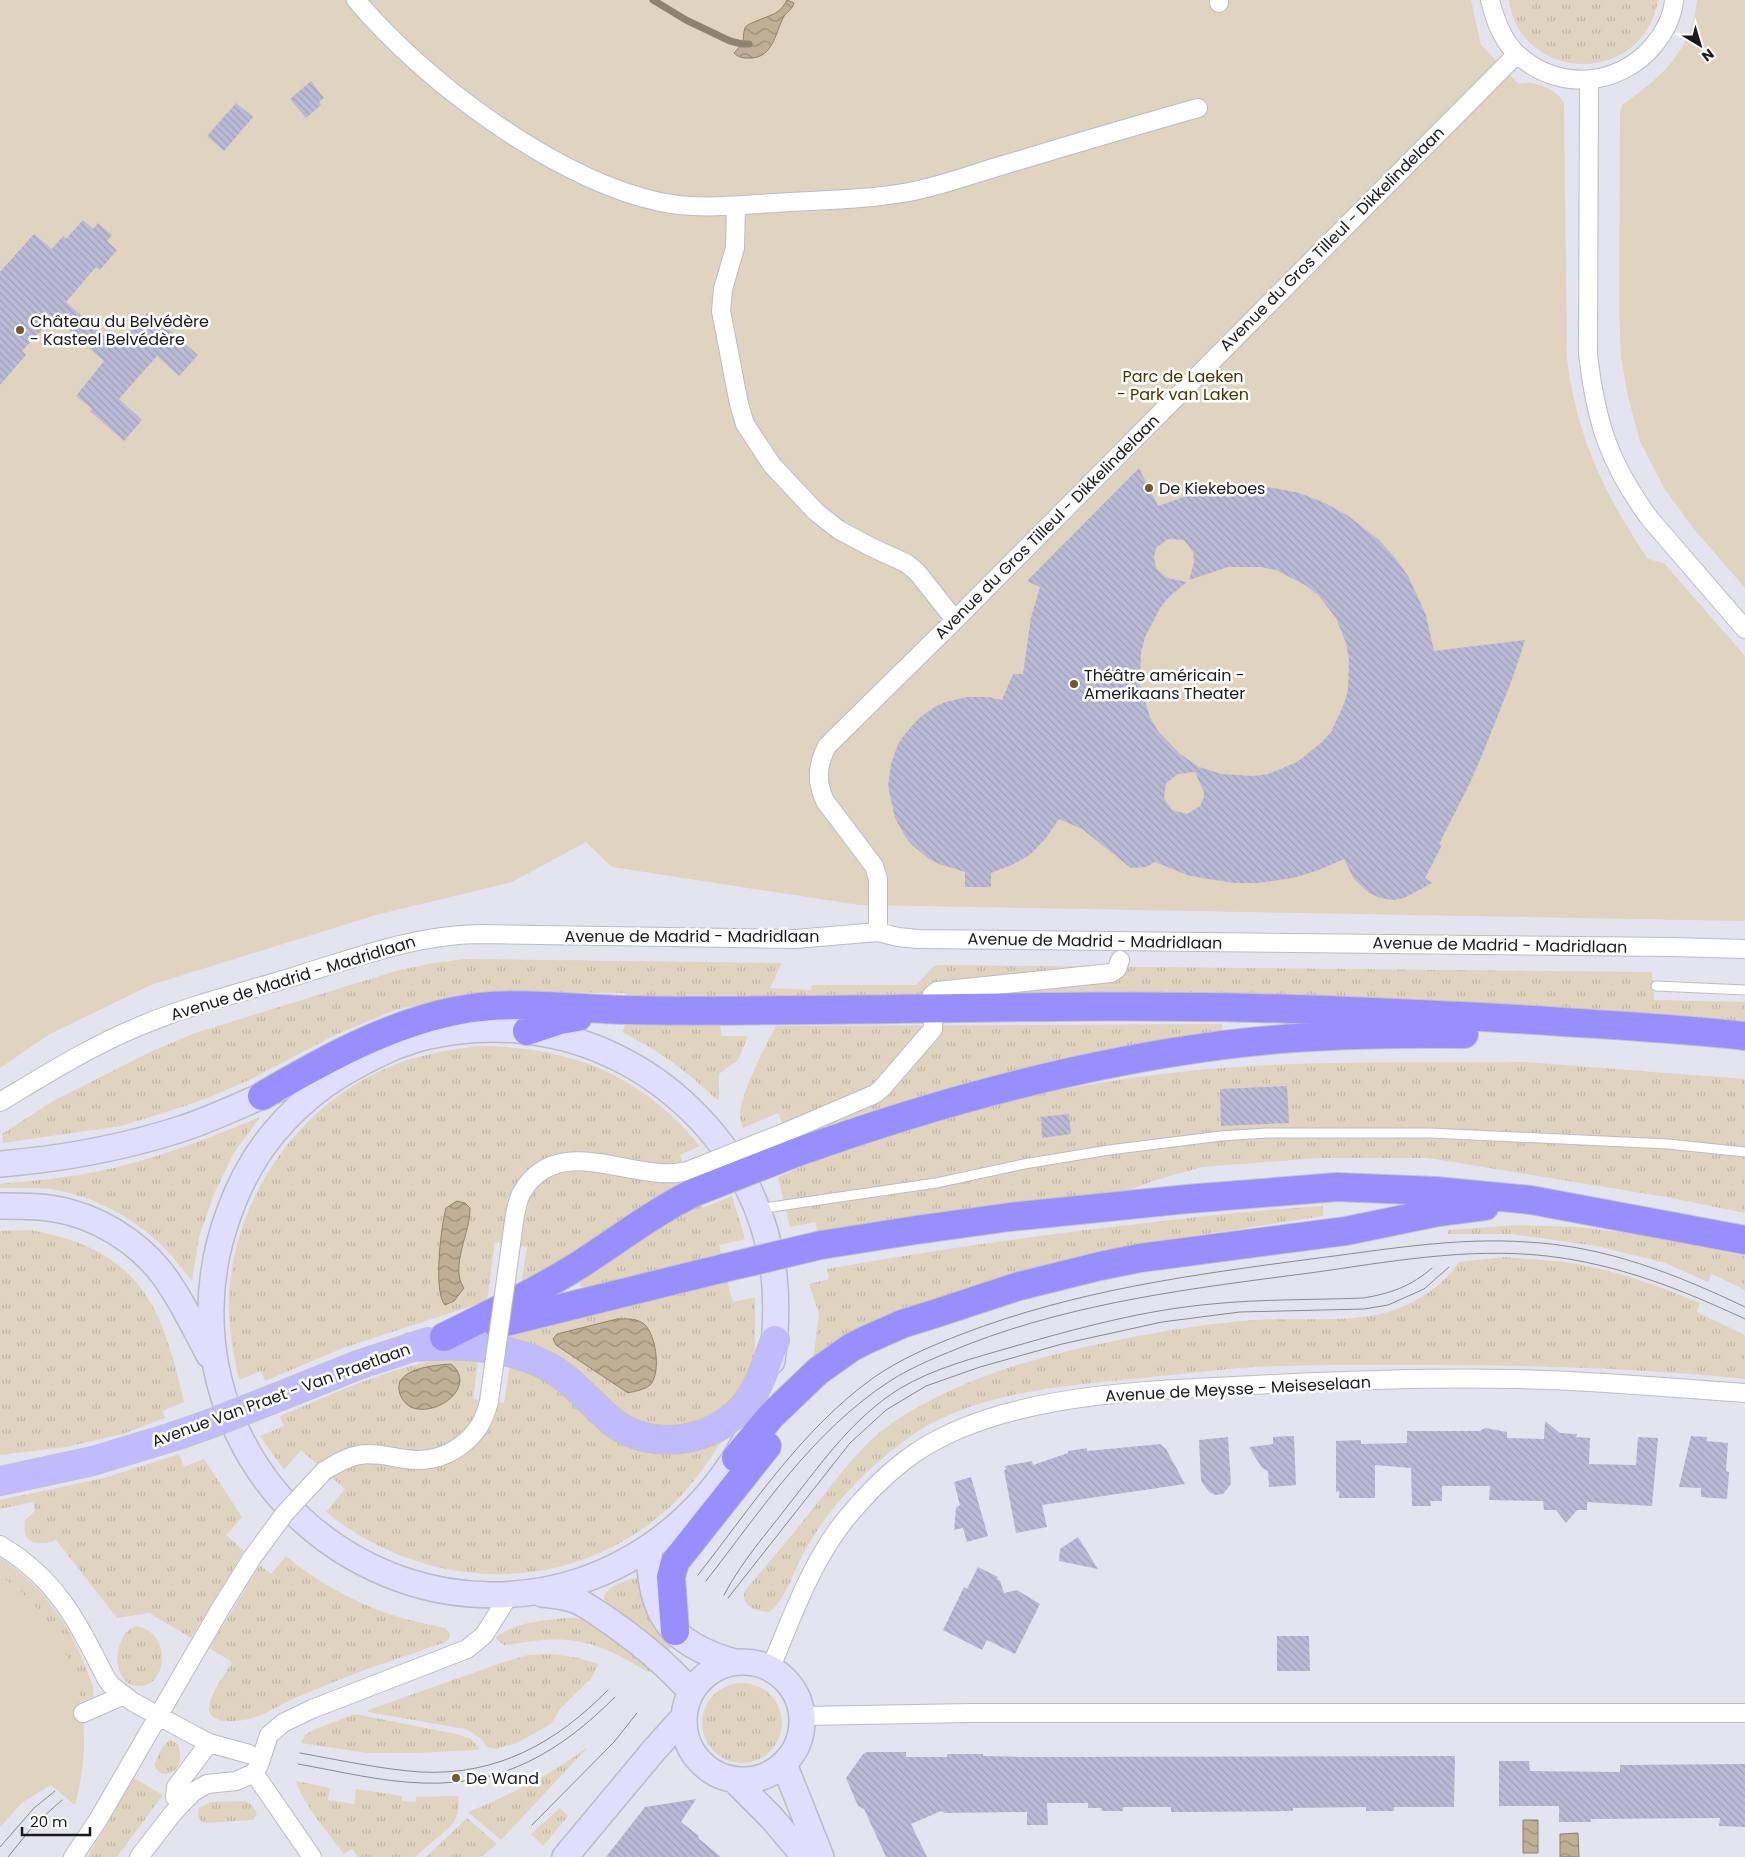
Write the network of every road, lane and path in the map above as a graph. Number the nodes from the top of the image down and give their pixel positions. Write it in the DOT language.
graph roads {
  1 [pos="356,0"];
  2 [pos="1490,0"];
  3 [pos="1674,0"];
  4 [pos="1516,54"];
  5 [pos="1589,80"];
  6 [pos="1198,108"];
  7 [pos="736,206"];
  8 [pos="955,620"];
  9 [pos="1745,629"];
  10 [pos="878,932"];
  11 [pos="1745,949"];
  12 [pos="1120,960"];
  13 [pos="1656,986"];
  14 [pos="1745,990"];
  15 [pos="933,1009"];
  16 [pos="627,1010"];
  17 [pos="527,1031"];
  18 [pos="1745,1036"];
  19 [pos="396,1046"];
  20 [pos="1745,1048"];
  21 [pos="262,1096"];
  22 [pos="0,1102"];
  23 [pos="791,1142"];
  24 [pos="1745,1152"];
  25 [pos="0,1164"];
  26 [pos="691,1181"];
  27 [pos="1531,1200"];
  28 [pos="0,1206"];
  29 [pos="757,1209"];
  30 [pos="1745,1240"];
  31 [pos="967,1303"];
  32 [pos="444,1337"];
  33 [pos="775,1340"];
  34 [pos="411,1347"];
  35 [pos="215,1367"];
  36 [pos="1745,1394"];
  37 [pos="736,1458"];
  38 [pos="0,1481"];
  39 [pos="0,1545"];
  40 [pos="649,1548"];
  41 [pos="521,1593"];
  42 [pos="675,1631"];
  43 [pos="734,1662"];
  44 [pos="770,1669"];
  45 [pos="691,1692"];
  46 [pos="124,1695"];
  47 [pos="83,1713"];
  48 [pos="1745,1713"];
  49 [pos="158,1716"];
  50 [pos="802,1716"];
  51 [pos="683,1718"];
  52 [pos="209,1743"];
  53 [pos="249,1754"];
  54 [pos="784,1764"];
  55 [pos="254,1773"];
  56 [pos="734,1780"];
  57 [pos="175,1797"];
  58 [pos="73,1857"];
  59 [pos="139,1857"];
  60 [pos="312,1857"];
  61 [pos="565,1857"];
  62 [pos="805,1857"];
  63 [pos="821,1857"];
  1 -- 7 [label="street"];
  2 -- 4 [label="street"];
  3 -- 5 [label="street"];
  4 -- 5 [label="street"];
  4 -- 8 [label="street, Avenue du Gros Tilleul - Dikkelindelaan"];
  5 -- 9 [label="street"];
  6 -- 7 [label="street"];
  7 -- 8 [label="street"];
  8 -- 10 [label="street, Avenue du Gros Tilleul - Dikkelindelaan"];
  10 -- 11 [label="street, Avenue de Madrid - Madridlaan"];
  10 -- 22 [label="street, Avenue de Madrid - Madridlaan"];
  12 -- 15 [label="street"];
  13 -- 14 [label="lane"];
  15 -- 16 [label="highway"];
  15 -- 18 [label="highway"];
  15 -- 23 [label="street"];
  16 -- 17 [label="highway"];
  16 -- 21 [label="highway"];
  17 -- 19 [label="main road"];
  17 -- 29 [label="main road"];
  19 -- 21 [label="main road"];
  19 -- 35 [label="main road"];
  20 -- 23 [label="highway"];
  21 -- 25 [label="main road"];
  23 -- 26 [label="highway, bridge"];
  24 -- 29 [label="lane"];
  26 -- 32 [label="highway"];
  26 -- 49 [label="street, bridge"];
  27 -- 30 [label="highway"];
  27 -- 31 [label="highway"];
  27 -- 32 [label="highway, bridge"];
  28 -- 35 [label="main road"];
  29 -- 33 [label="main road"];
  31 -- 37 [label="highway"];
  31 -- 42 [label="highway"];
  32 -- 34 [label="main road, Avenue Van Praet - Van Praetlaan"];
  33 -- 34 [label="main road"];
  33 -- 37 [label="main road"];
  34 -- 38 [label="main road, Avenue Van Praet - Van Praetlaan, bridge"];
  35 -- 41 [label="main road"];
  36 -- 44 [label="street, Avenue de Meysse - Meiseselaan"];
  37 -- 40 [label="main road"];
  39 -- 46 [label="street"];
  40 -- 41 [label="main road"];
  40 -- 42 [label="main road"];
  41 -- 45 [label="main road"];
  41 -- 55 [label="street"];
  42 -- 43 [label="main road"];
  43 -- 44 [label="main road"];
  43 -- 45 [label="main road"];
  44 -- 50 [label="main road"];
  45 -- 51 [label="main road"];
  46 -- 47 [label="street"];
  46 -- 49 [label="street"];
  48 -- 50 [label="street"];
  49 -- 52 [label="street"];
  49 -- 58 [label="street"];
  50 -- 54 [label="main road"];
  51 -- 56 [label="main road"];
  51 -- 61 [label="main road"];
  52 -- 53 [label="street"];
  52 -- 57 [label="street"];
  54 -- 56 [label="main road"];
  54 -- 63 [label="main road"];
  55 -- 59 [label="street"];
  55 -- 60 [label="street"];
  56 -- 62 [label="main road"];
}
